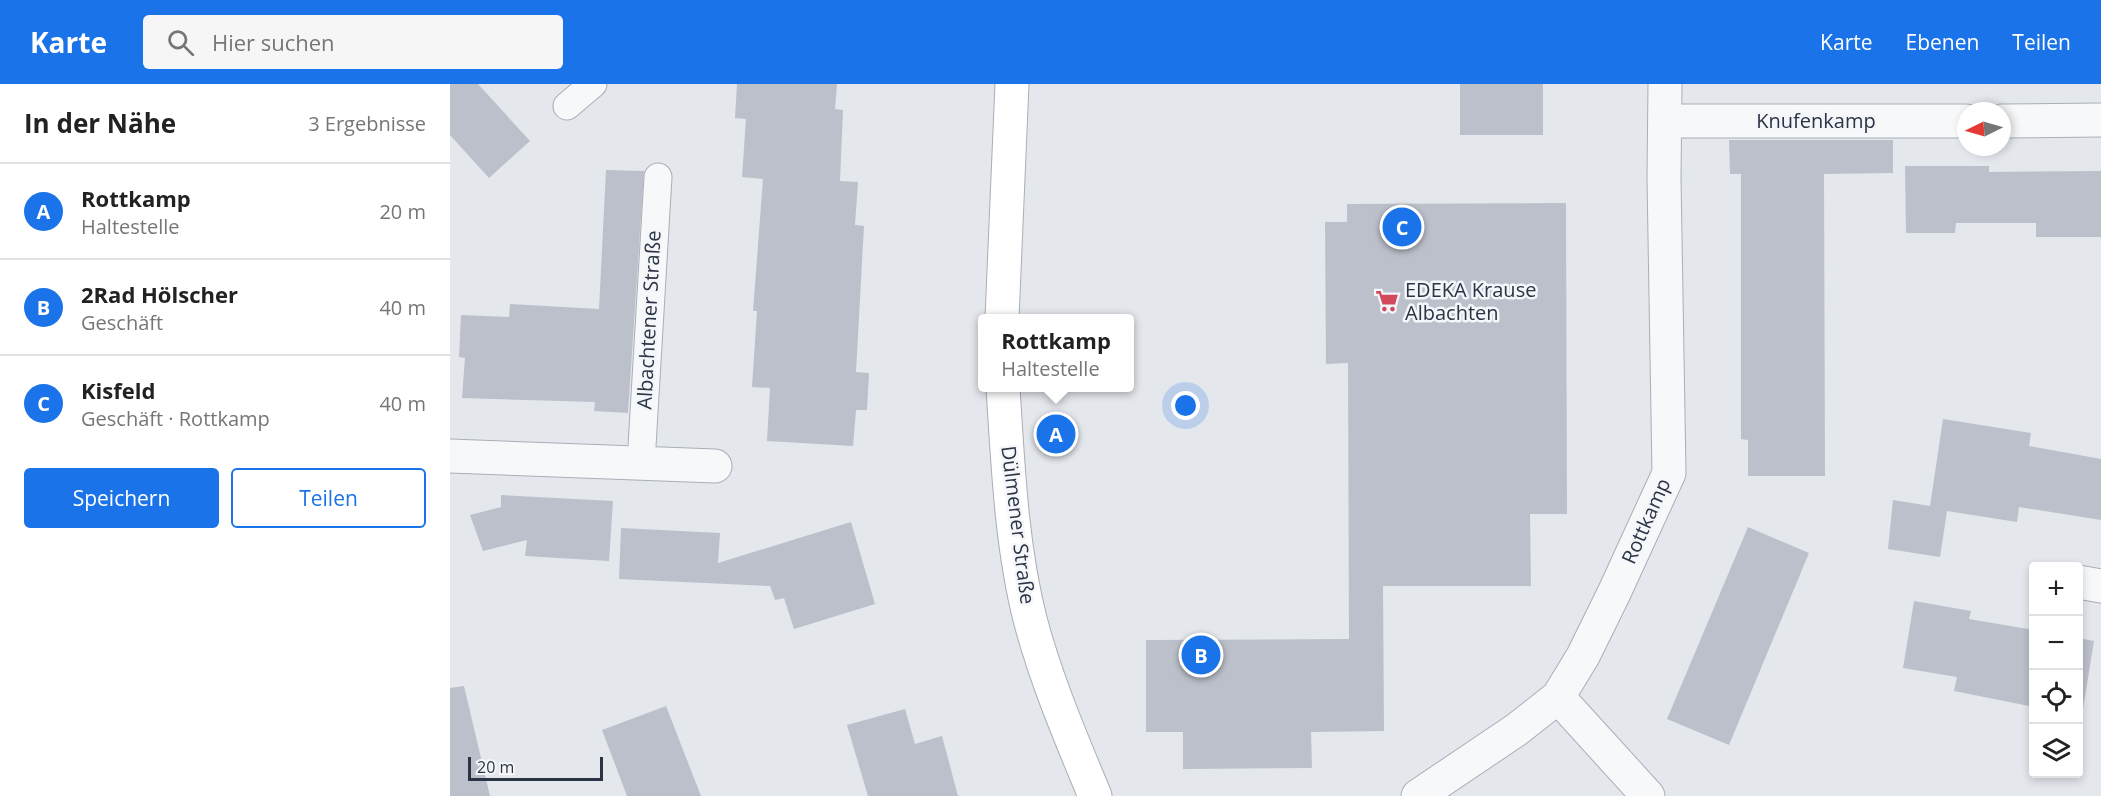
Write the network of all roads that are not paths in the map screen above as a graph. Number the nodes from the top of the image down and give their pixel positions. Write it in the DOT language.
graph roads {
  1 [pos="593,84"];
  2 [pos="1012,84"];
  3 [pos="1665,84"];
  4 [pos="567,106"];
  5 [pos="2011,120"];
  6 [pos="2101,120"];
  7 [pos="1666,121"];
  8 [pos="1957,121"];
  9 [pos="658,177"];
  10 [pos="1002,314"];
  11 [pos="1003,392"];
  12 [pos="450,456"];
  13 [pos="641,463"];
  14 [pos="715,466"];
  15 [pos="2083,583"];
  16 [pos="2101,586"];
  17 [pos="1558,697"];
  18 [pos="1095,796"];
  19 [pos="1418,796"];
  20 [pos="1648,796"];
  1 -- 4 [label="lane"];
  2 -- 10 [label="main road"];
  3 -- 7 [label="street, Rottkamp"];
  5 -- 6 [label="street"];
  7 -- 8 [label="street, Knufenkamp"];
  7 -- 17 [label="street, Rottkamp"];
  9 -- 13 [label="lane, Albachtener Straße"];
  11 -- 18 [label="main road, Dülmener Straße"];
  12 -- 13 [label="street"];
  13 -- 14 [label="street"];
  15 -- 16 [label="street"];
  17 -- 19 [label="street, Rottkamp"];
  17 -- 20 [label="street"];
}
